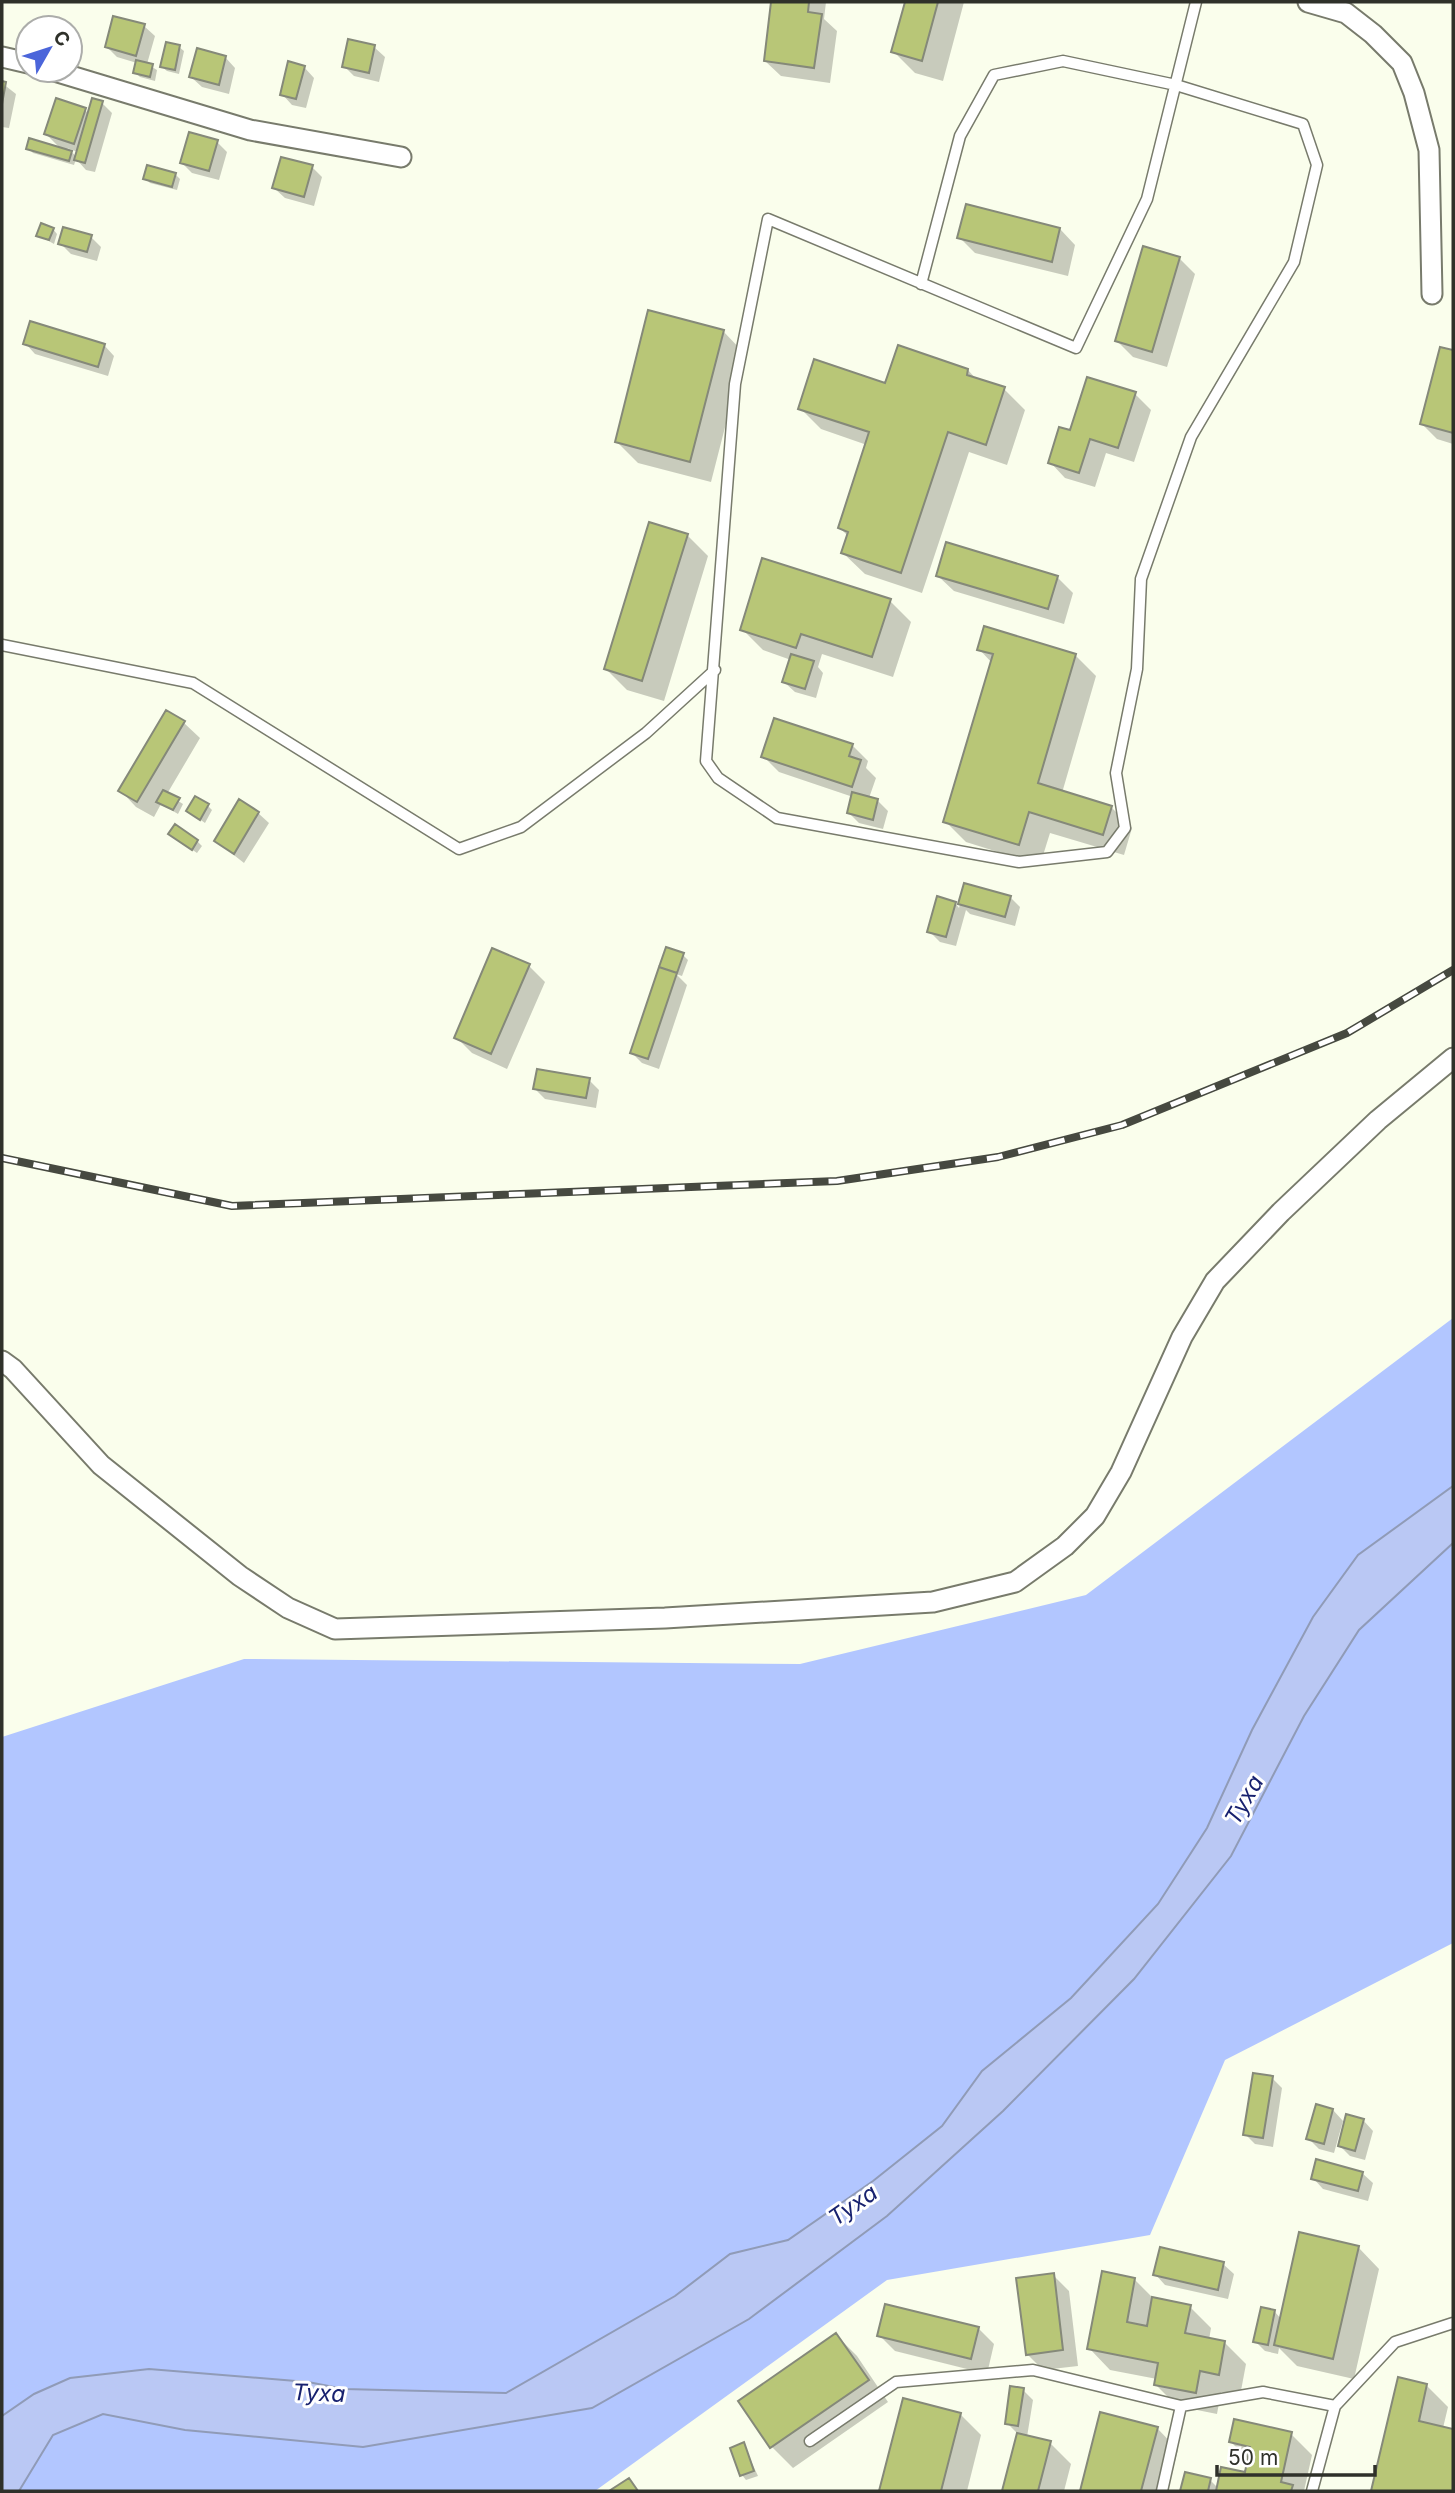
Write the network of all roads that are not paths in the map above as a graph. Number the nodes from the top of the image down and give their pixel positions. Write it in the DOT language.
graph roads {
  1 [pos="1196,2"];
  2 [pos="1308,2"];
  3 [pos="84,80"];
  4 [pos="1176,85"];
  5 [pos="401,157"];
  6 [pos="922,284"];
  7 [pos="1432,294"];
  8 [pos="2,645"];
  9 [pos="715,670"];
  10 [pos="1453,1058"];
  11 [pos="2,1361"];
  12 [pos="1453,2323"];
  13 [pos="1181,2406"];
  14 [pos="1335,2406"];
  15 [pos="810,2441"];
  16 [pos="1162,2491"];
  17 [pos="1312,2491"];
  1 -- 4 [label="lane"];
  2 -- 7 [label="street"];
  3 -- 5 [label="street"];
  4 -- 6 [label="lane"];
  4 -- 6 [label="lane"];
  4 -- 9 [label="lane"];
  6 -- 9 [label="lane"];
  8 -- 9 [label="lane"];
  10 -- 11 [label="street"];
  12 -- 14 [label="lane"];
  13 -- 14 [label="lane"];
  13 -- 15 [label="lane"];
  13 -- 16 [label="lane"];
  14 -- 17 [label="lane"];
}
